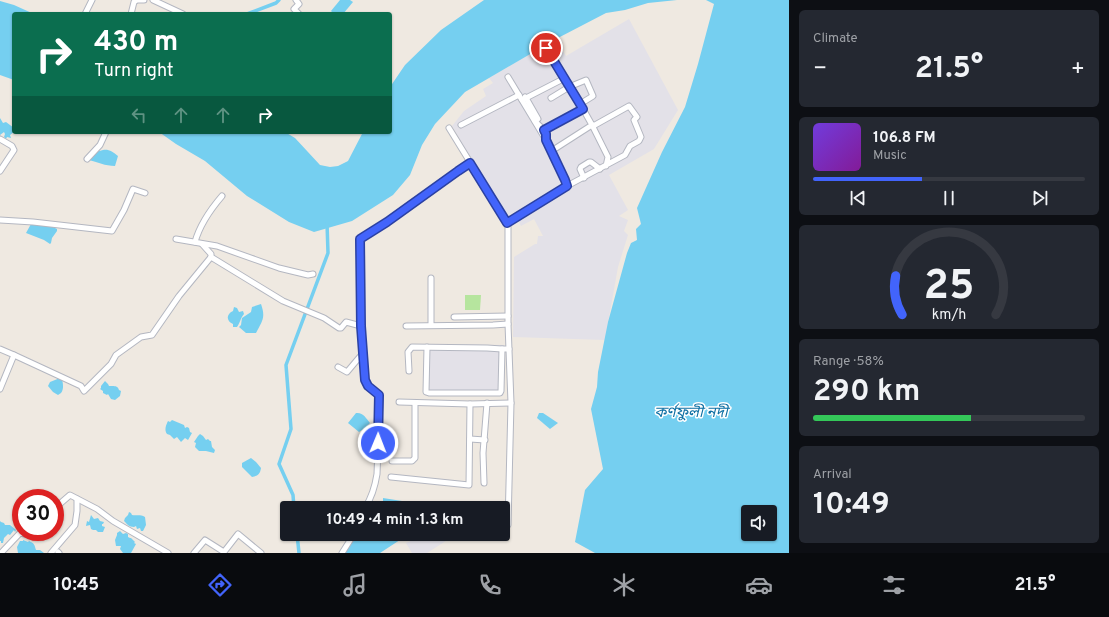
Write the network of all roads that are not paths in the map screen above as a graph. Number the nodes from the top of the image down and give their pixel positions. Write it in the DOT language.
graph roads {
  1 [pos="92,0"];
  2 [pos="144,0"];
  3 [pos="153,0"];
  4 [pos="296,0"];
  5 [pos="86,12"];
  6 [pos="132,12"];
  7 [pos="179,12"];
  8 [pos="297,12"];
  9 [pos="546,48"];
  10 [pos="508,77"];
  11 [pos="565,78"];
  12 [pos="569,87"];
  13 [pos="518,95"];
  14 [pos="524,98"];
  15 [pos="551,98"];
  16 [pos="581,107"];
  17 [pos="461,125"];
  18 [pos="592,125"];
  19 [pos="449,128"];
  20 [pos="544,130"];
  21 [pos="105,134"];
  22 [pos="0,139"];
  23 [pos="546,140"];
  24 [pos="87,159"];
  25 [pos="470,163"];
  26 [pos="606,166"];
  27 [pos="600,169"];
  28 [pos="0,171"];
  29 [pos="584,178"];
  30 [pos="567,186"];
  31 [pos="145,193"];
  32 [pos="222,196"];
  33 [pos="0,220"];
  34 [pos="507,223"];
  35 [pos="176,240"];
  36 [pos="195,242"];
  37 [pos="202,244"];
  38 [pos="211,257"];
  39 [pos="313,274"];
  40 [pos="431,278"];
  41 [pos="508,316"];
  42 [pos="454,317"];
  43 [pos="508,324"];
  44 [pos="430,325"];
  45 [pos="361,326"];
  46 [pos="406,326"];
  47 [pos="427,347"];
  48 [pos="0,349"];
  49 [pos="502,349"];
  50 [pos="509,349"];
  51 [pos="363,353"];
  52 [pos="14,355"];
  53 [pos="338,368"];
  54 [pos="409,371"];
  55 [pos="0,389"];
  56 [pos="398,402"];
  57 [pos="415,403"];
  58 [pos="488,403"];
  59 [pos="511,403"];
  60 [pos="470,404"];
  61 [pos="470,439"];
  62 [pos="484,440"];
  63 [pos="392,461"];
  64 [pos="391,477"];
  65 [pos="484,483"];
  66 [pos="77,499"];
  67 [pos="64,500"];
  68 [pos="369,501"];
  69 [pos="509,501"];
  70 [pos="12,541"];
  71 [pos="350,541"];
  72 [pos="2,553"];
  73 [pos="51,553"];
  74 [pos="168,553"];
  75 [pos="194,553"];
  76 [pos="261,553"];
  77 [pos="342,553"];
  1 -- 5 [label="street"];
  2 -- 6 [label="street"];
  3 -- 7 [label="street"];
  4 -- 8 [label="street"];
  9 -- 11 [label="street"];
  10 -- 13 [label="street"];
  11 -- 12 [label="street"];
  11 -- 14 [label="street"];
  12 -- 15 [label="street"];
  12 -- 16 [label="street"];
  12 -- 16 [label="street"];
  13 -- 14 [label="street"];
  13 -- 17 [label="street"];
  14 -- 20 [label="street"];
  14 -- 23 [label="street"];
  16 -- 18 [label="street"];
  16 -- 20 [label="street"];
  18 -- 23 [label="street"];
  18 -- 26 [label="street"];
  18 -- 26 [label="street"];
  19 -- 25 [label="street"];
  20 -- 23 [label="street"];
  21 -- 24 [label="street"];
  22 -- 28 [label="street"];
  23 -- 30 [label="street"];
  25 -- 34 [label="street"];
  25 -- 45 [label="street"];
  26 -- 27 [label="street"];
  27 -- 29 [label="street"];
  27 -- 29 [label="street"];
  29 -- 30 [label="street"];
  30 -- 34 [label="street"];
  31 -- 33 [label="street"];
  32 -- 36 [label="street"];
  34 -- 41 [label="street"];
  35 -- 36 [label="street"];
  36 -- 37 [label="street"];
  37 -- 38 [label="street"];
  37 -- 39 [label="street"];
  38 -- 45 [label="street"];
  38 -- 52 [label="street"];
  40 -- 44 [label="street"];
  41 -- 42 [label="street"];
  41 -- 43 [label="street"];
  43 -- 44 [label="street"];
  43 -- 50 [label="street"];
  44 -- 46 [label="street"];
  45 -- 51 [label="street"];
  47 -- 49 [label="street"];
  47 -- 49 [label="street"];
  47 -- 54 [label="street"];
  48 -- 52 [label="street"];
  49 -- 50 [label="street"];
  50 -- 59 [label="street"];
  51 -- 53 [label="street"];
  51 -- 68 [label="street"];
  52 -- 55 [label="street"];
  56 -- 57 [label="street"];
  57 -- 60 [label="street"];
  57 -- 63 [label="street"];
  58 -- 59 [label="street"];
  58 -- 60 [label="street"];
  58 -- 62 [label="street"];
  59 -- 69 [label="street"];
  60 -- 61 [label="street"];
  61 -- 62 [label="street"];
  61 -- 64 [label="street"];
  62 -- 65 [label="street"];
  66 -- 67 [label="street"];
  66 -- 73 [label="street"];
  66 -- 74 [label="street"];
  70 -- 72 [label="street"];
  71 -- 77 [label="street"];
  75 -- 76 [label="street"];
}
